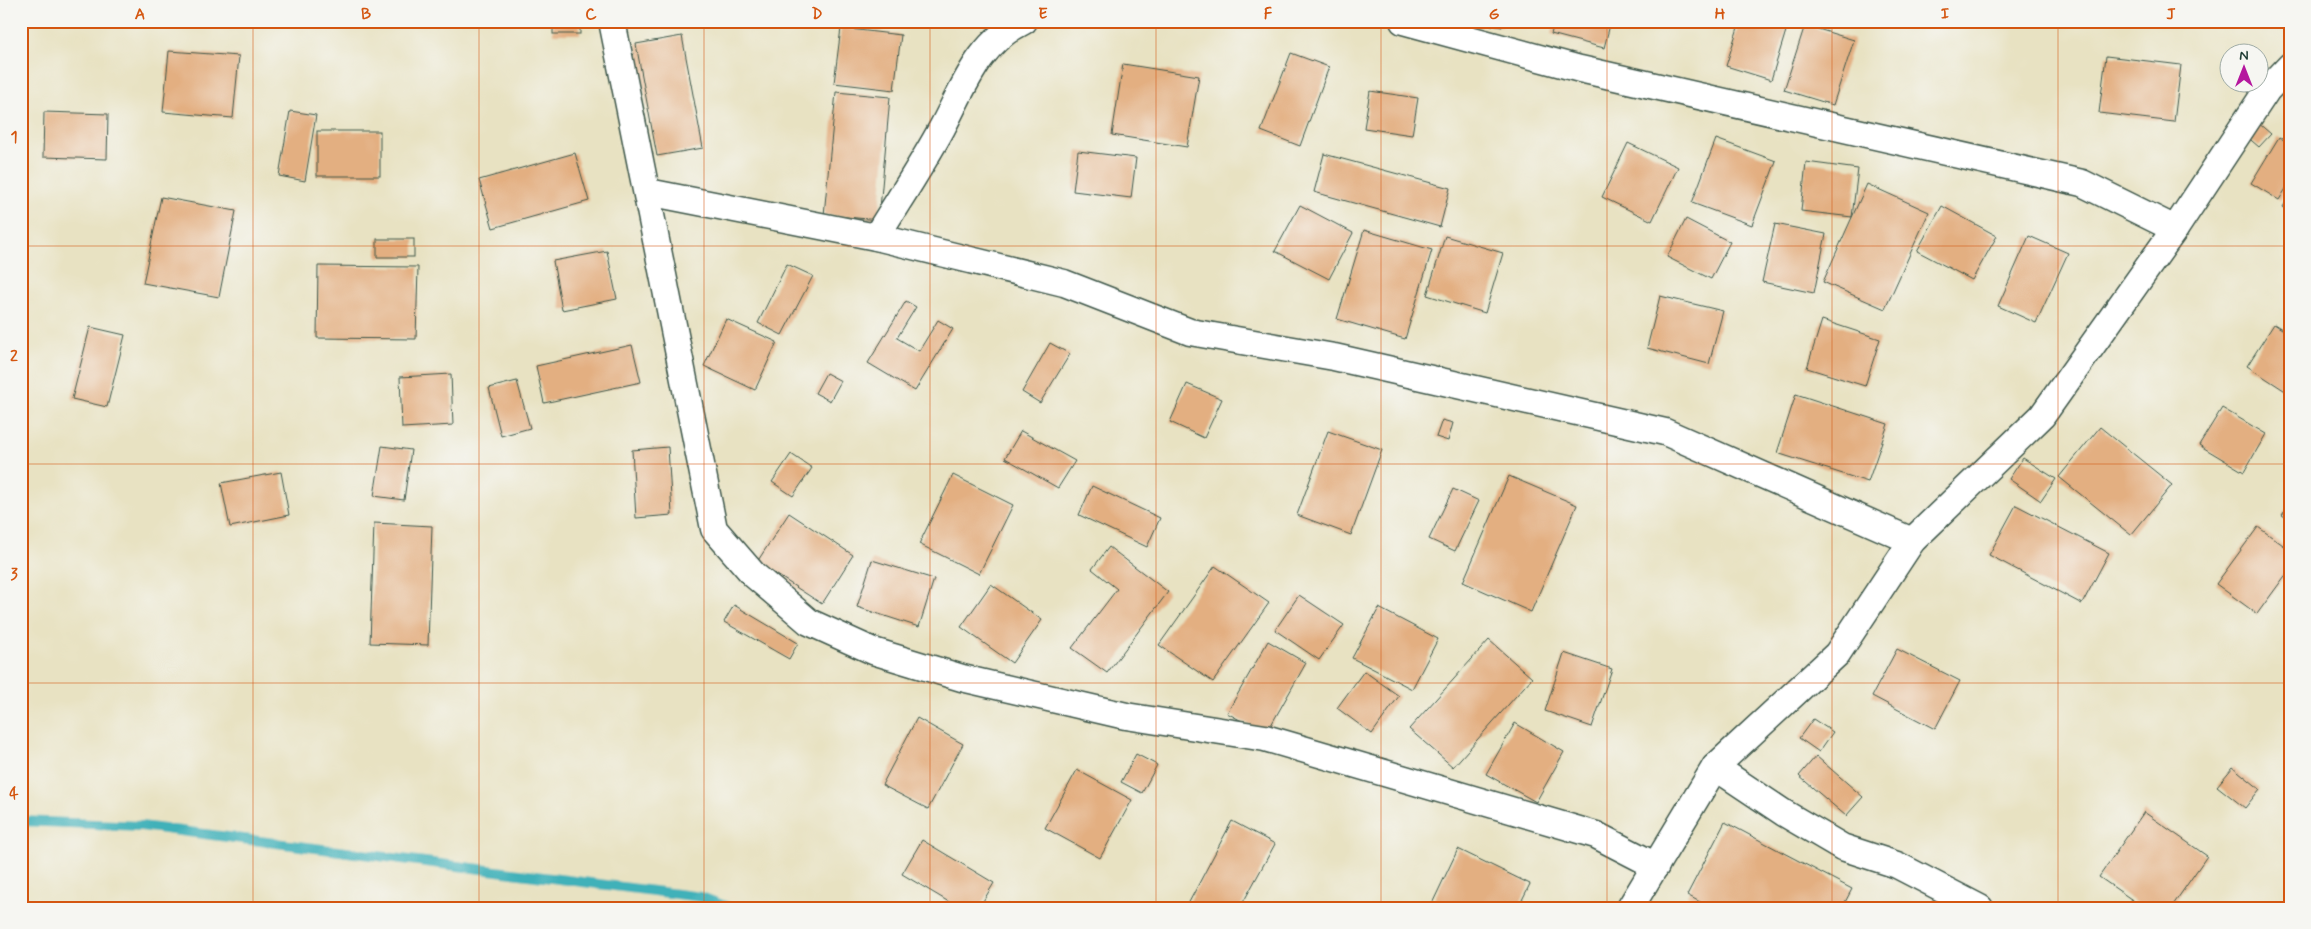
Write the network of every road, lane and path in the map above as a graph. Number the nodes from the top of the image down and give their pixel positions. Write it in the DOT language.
graph roads {
  1 [pos="612,21"];
  2 [pos="1024,21"];
  3 [pos="1403,21"];
  4 [pos="2290,66"];
  5 [pos="648,192"];
  6 [pos="2175,229"];
  7 [pos="876,237"];
  8 [pos="1912,541"];
  9 [pos="1715,767"];
  10 [pos="1656,866"];
  11 [pos="1630,908"];
  12 [pos="1980,908"];
  1 -- 5 [label="street"];
  2 -- 7 [label="street"];
  3 -- 6 [label="street"];
  4 -- 6 [label="street"];
  5 -- 7 [label="street"];
  5 -- 10 [label="street"];
  6 -- 8 [label="street"];
  7 -- 8 [label="street"];
  8 -- 9 [label="street"];
  9 -- 10 [label="street"];
  9 -- 12 [label="street"];
  10 -- 11 [label="street"];
}
